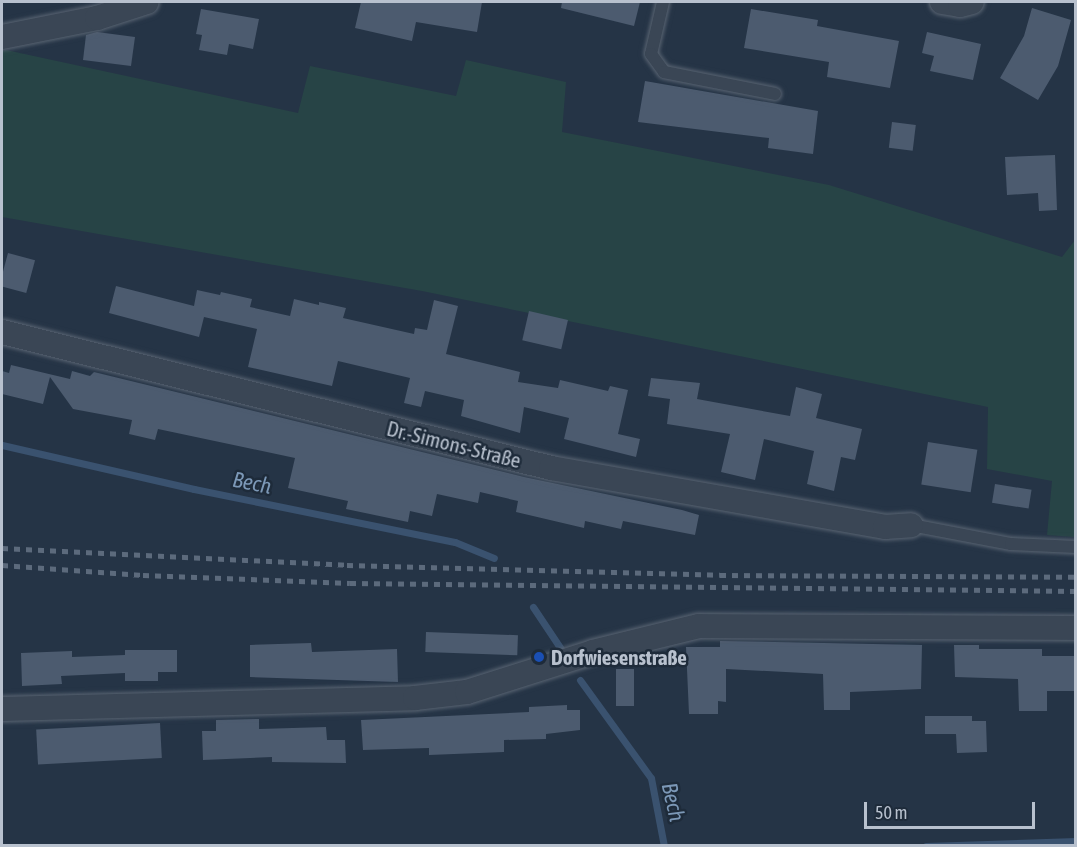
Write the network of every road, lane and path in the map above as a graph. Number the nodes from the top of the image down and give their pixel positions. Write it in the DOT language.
graph roads {
  1 [pos="147,2"];
  2 [pos="663,2"];
  3 [pos="942,2"];
  4 [pos="972,2"];
  5 [pos="2,37"];
  6 [pos="775,94"];
  7 [pos="2,332"];
  8 [pos="911,525"];
  9 [pos="1076,547"];
  10 [pos="1076,628"];
  11 [pos="2,709"];
  1 -- 5 [label="street"];
  2 -- 6 [label="lane"];
  3 -- 4 [label="street"];
  7 -- 8 [label="street, Dr.-Simons-Straße"];
  8 -- 9 [label="lane"];
  10 -- 11 [label="street"];
}
